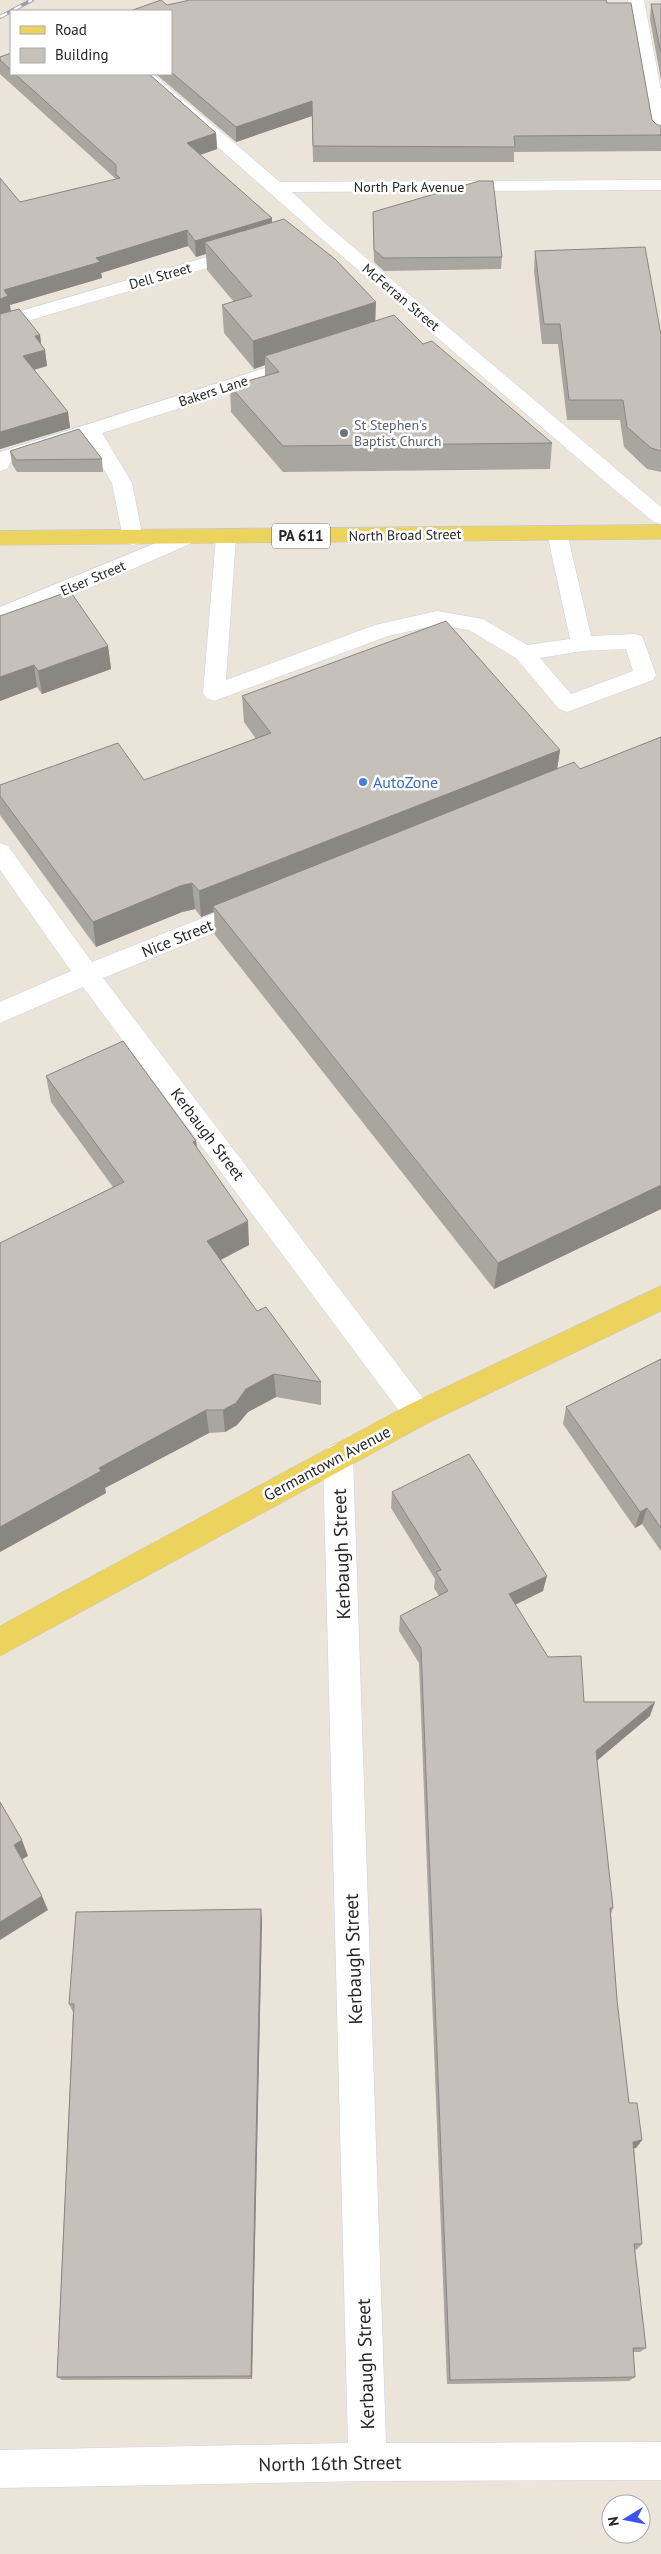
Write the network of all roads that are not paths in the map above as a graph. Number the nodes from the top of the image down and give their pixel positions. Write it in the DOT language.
graph roads {
  1 [pos="636,0"];
  2 [pos="144,75"];
  3 [pos="661,134"];
  4 [pos="661,185"];
  5 [pos="276,188"];
  6 [pos="258,247"];
  7 [pos="0,323"];
  8 [pos="317,357"];
  9 [pos="90,430"];
  10 [pos="0,465"];
  11 [pos="661,517"];
  12 [pos="661,532"];
  13 [pos="557,533"];
  14 [pos="226,537"];
  15 [pos="0,538"];
  16 [pos="133,538"];
  17 [pos="185,538"];
  18 [pos="0,614"];
  19 [pos="582,644"];
  20 [pos="524,654"];
  21 [pos="0,852"];
  22 [pos="272,900"];
  23 [pos="87,974"];
  24 [pos="0,1013"];
  25 [pos="661,1298"];
  26 [pos="418,1414"];
  27 [pos="338,1456"];
  28 [pos="0,1642"];
  29 [pos="661,2460"];
  30 [pos="368,2462"];
  31 [pos="0,2469"];
  1 -- 3 [label="street"];
  2 -- 5 [label="street, McFerran Street"];
  4 -- 5 [label="street, North Park Avenue"];
  5 -- 11 [label="street, McFerran Street"];
  6 -- 7 [label="street, Dell Street"];
  8 -- 9 [label="street, Bakers Lane"];
  9 -- 10 [label="street, Bakers Lane"];
  9 -- 16 [label="street"];
  12 -- 13 [label="main road, North Broad Street / PA 611"];
  13 -- 14 [label="main road, North Broad Street / PA 611"];
  13 -- 19 [label="street"];
  14 -- 17 [label="main road, North Broad Street / PA 611"];
  14 -- 20 [label="street"];
  15 -- 16 [label="main road, North Broad Street / PA 611"];
  16 -- 17 [label="main road, North Broad Street / PA 611"];
  17 -- 18 [label="street, Elser Street"];
  19 -- 20 [label="street"];
  19 -- 20 [label="street"];
  21 -- 23 [label="street, Kerbaugh Street"];
  22 -- 23 [label="street, Nice Street"];
  23 -- 24 [label="street, Nice Street"];
  23 -- 26 [label="street, Kerbaugh Street"];
  25 -- 26 [label="main road, Germantown Avenue"];
  26 -- 27 [label="main road, Germantown Avenue"];
  27 -- 28 [label="main road, Germantown Avenue"];
  27 -- 30 [label="street, Kerbaugh Street"];
  29 -- 30 [label="street, North 16th Street"];
  30 -- 31 [label="street, North 16th Street"];
}
